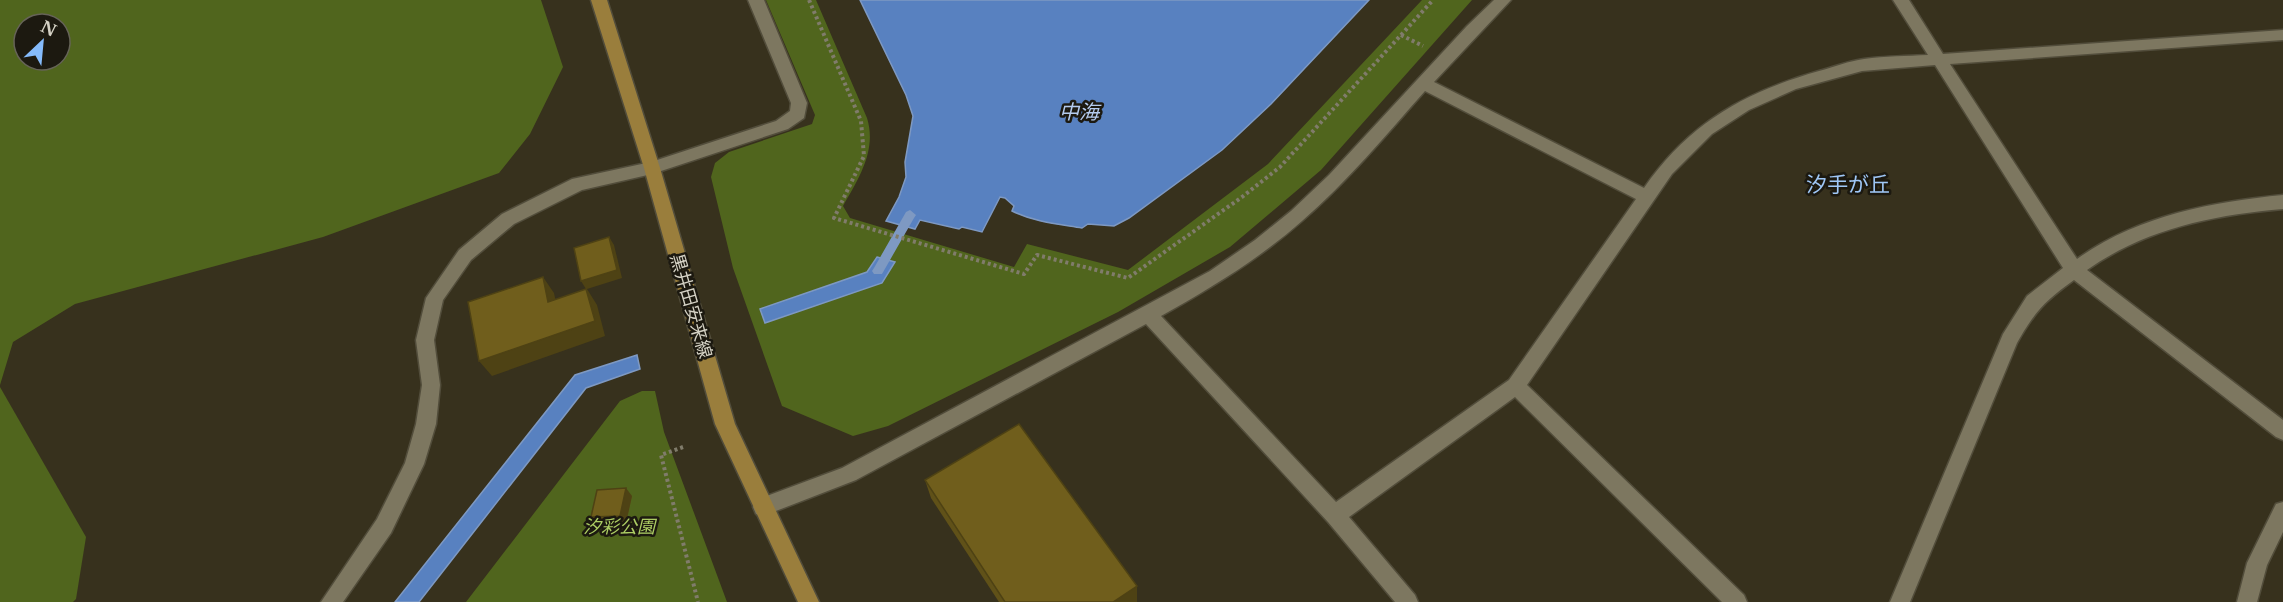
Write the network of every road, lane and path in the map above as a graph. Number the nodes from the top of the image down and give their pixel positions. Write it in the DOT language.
graph roads {
  1 [pos="599,0"];
  2 [pos="756,0"];
  3 [pos="809,0"];
  4 [pos="1433,0"];
  5 [pos="1503,0"];
  6 [pos="1901,0"];
  7 [pos="1401,35"];
  8 [pos="2283,35"];
  9 [pos="1448,58"];
  10 [pos="1939,59"];
  11 [pos="1425,84"];
  12 [pos="652,168"];
  13 [pos="1646,196"];
  14 [pos="2283,202"];
  15 [pos="2074,270"];
  16 [pos="1148,314"];
  17 [pos="1516,386"];
  18 [pos="2283,431"];
  19 [pos="683,447"];
  20 [pos="762,507"];
  21 [pos="2283,510"];
  22 [pos="1335,515"];
  23 [pos="331,602"];
  24 [pos="698,602"];
  25 [pos="810,602"];
  26 [pos="1408,602"];
  27 [pos="1737,602"];
  28 [pos="1900,602"];
  29 [pos="2247,602"];
  1 -- 12 [label="main road, 黒井田安来線"];
  2 -- 12 [label="street"];
  3 -- 7 [label="path"];
  4 -- 7 [label="path"];
  5 -- 9 [label="street"];
  6 -- 10 [label="street"];
  7 -- 9 [label="path"];
  8 -- 10 [label="street"];
  9 -- 11 [label="street"];
  10 -- 13 [label="street"];
  10 -- 15 [label="street"];
  11 -- 13 [label="street"];
  11 -- 16 [label="street"];
  12 -- 20 [label="main road, 黒井田安来線"];
  12 -- 23 [label="street"];
  13 -- 17 [label="street"];
  14 -- 15 [label="street"];
  15 -- 18 [label="street"];
  15 -- 28 [label="street"];
  16 -- 20 [label="street"];
  16 -- 22 [label="street"];
  17 -- 22 [label="street"];
  17 -- 27 [label="street"];
  19 -- 24 [label="path"];
  20 -- 25 [label="main road, 黒井田安来線"];
  21 -- 29 [label="street"];
  22 -- 26 [label="street"];
}
